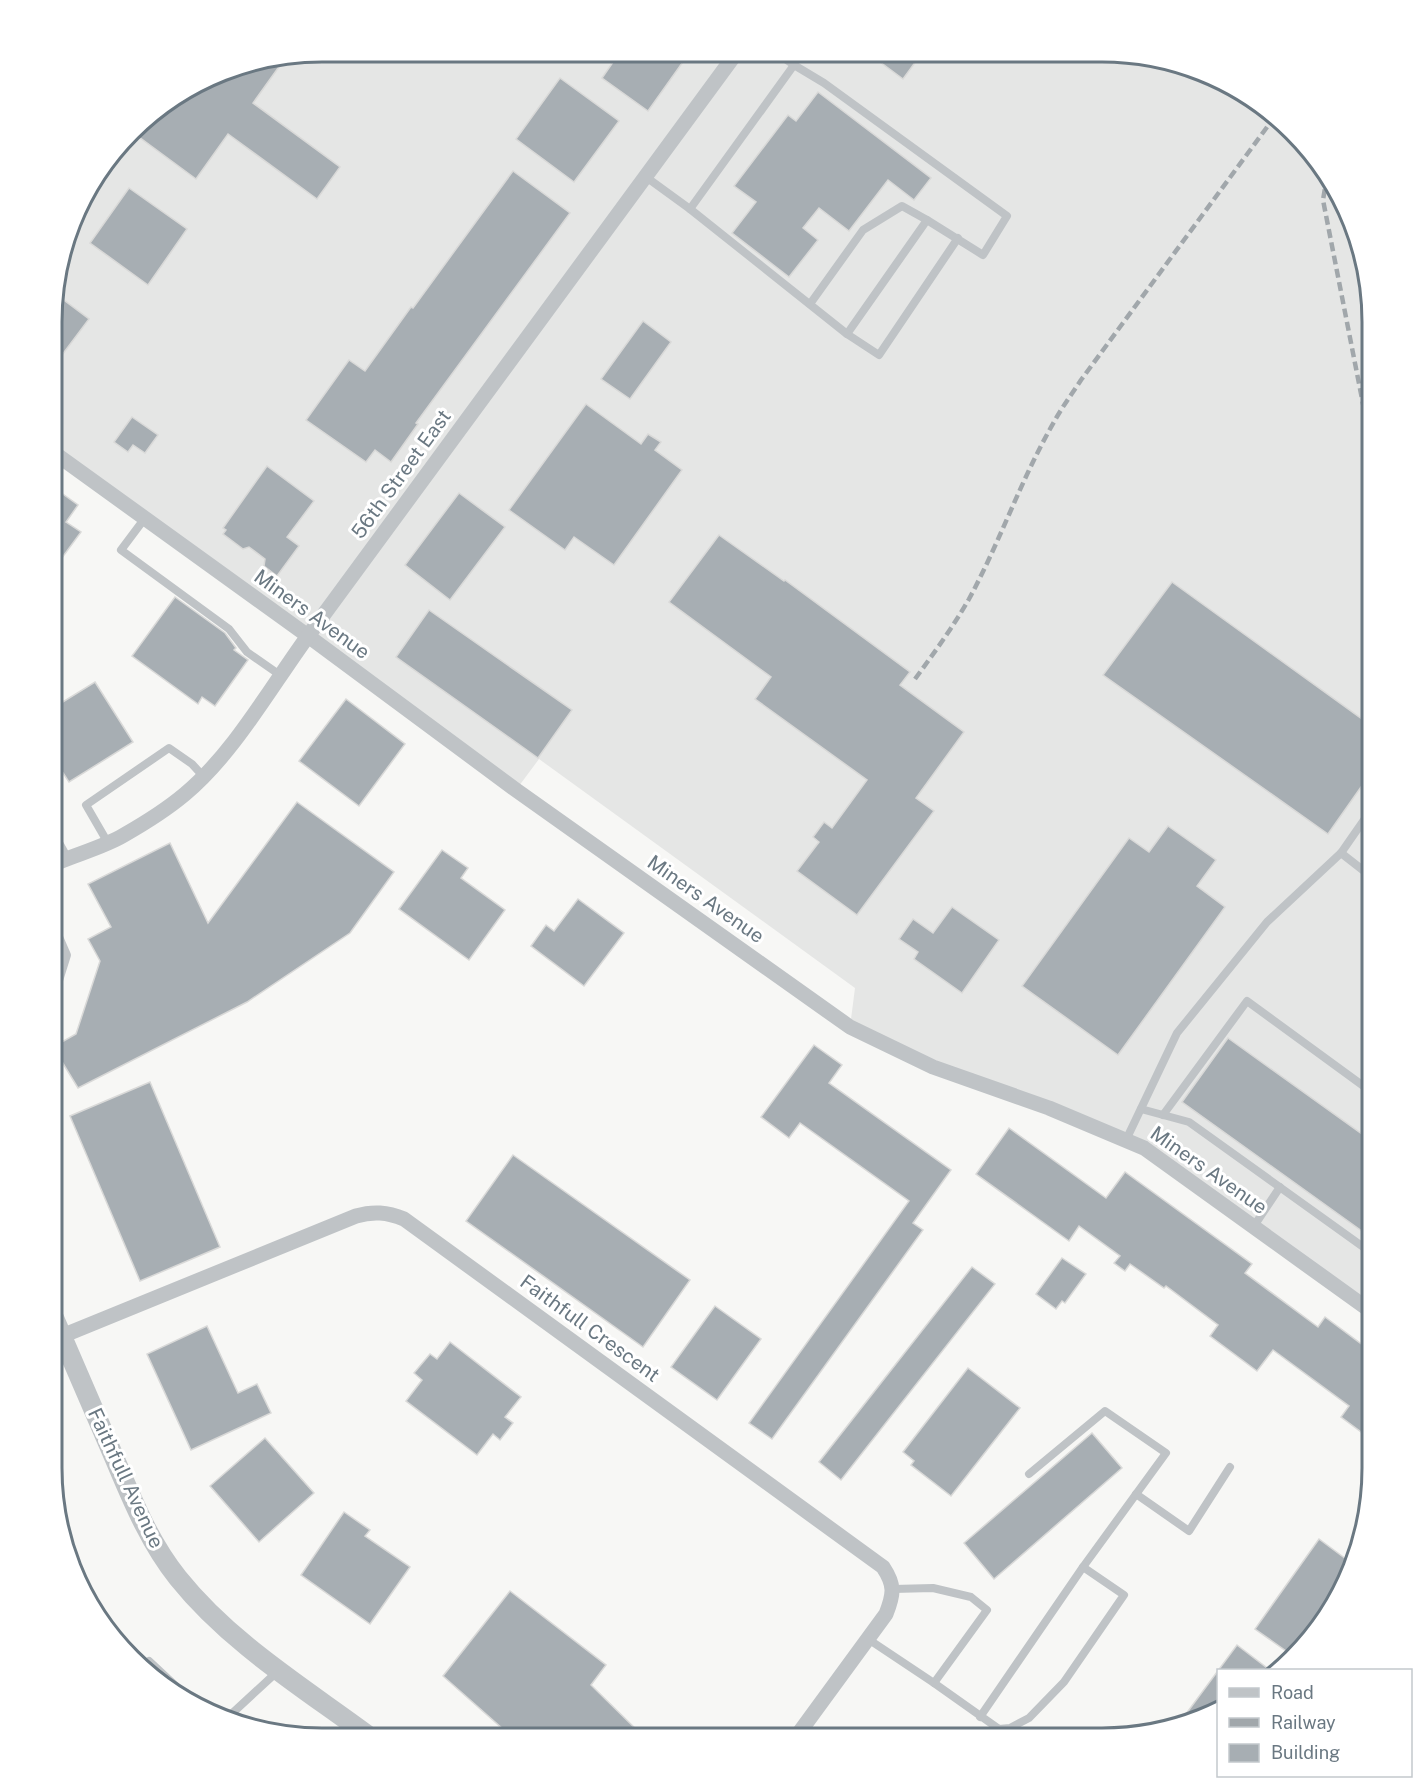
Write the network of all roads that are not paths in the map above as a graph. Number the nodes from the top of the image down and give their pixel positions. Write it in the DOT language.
graph roads {
  1 [pos="730,62"];
  2 [pos="790,62"];
  3 [pos="794,65"];
  4 [pos="646,177"];
  5 [pos="690,209"];
  6 [pos="927,220"];
  7 [pos="958,238"];
  8 [pos="810,304"];
  9 [pos="847,334"];
  10 [pos="61,458"];
  11 [pos="145,518"];
  12 [pos="308,636"];
  13 [pos="280,675"];
  14 [pos="203,776"];
  15 [pos="1362,823"];
  16 [pos="108,843"];
  17 [pos="61,845"];
  18 [pos="1341,853"];
  19 [pos="68,857"];
  20 [pos="61,860"];
  21 [pos="1362,869"];
  22 [pos="61,942"];
  23 [pos="61,974"];
  24 [pos="1362,1085"];
  25 [pos="1141,1109"];
  26 [pos="1164,1115"];
  27 [pos="1126,1140"];
  28 [pos="1280,1187"];
  29 [pos="1254,1226"];
  30 [pos="1362,1247"];
  31 [pos="1362,1305"];
  32 [pos="62,1336"];
  33 [pos="1230,1467"];
  34 [pos="1029,1474"];
  35 [pos="1136,1494"];
  36 [pos="1083,1567"];
  37 [pos="893,1589"];
  38 [pos="868,1639"];
  39 [pos="148,1661"];
  40 [pos="279,1670"];
  41 [pos="166,1676"];
  42 [pos="934,1683"];
  43 [pos="233,1712"];
  44 [pos="980,1717"];
  45 [pos="351,1723"];
  46 [pos="346,1728"];
  47 [pos="358,1728"];
  48 [pos="803,1728"];
  49 [pos="996,1728"];
  50 [pos="1010,1728"];
  1 -- 4 [label="street, 56th Street East"];
  2 -- 3 [label="lane"];
  3 -- 5 [label="lane"];
  3 -- 7 [label="lane"];
  4 -- 5 [label="lane"];
  4 -- 12 [label="street, 56th Street East"];
  5 -- 8 [label="lane"];
  6 -- 7 [label="lane"];
  6 -- 8 [label="lane"];
  6 -- 9 [label="lane"];
  7 -- 9 [label="lane"];
  8 -- 9 [label="lane"];
  10 -- 11 [label="street, Miners Avenue"];
  11 -- 12 [label="street, Miners Avenue"];
  11 -- 13 [label="lane"];
  12 -- 13 [label="street, 56th Street East"];
  12 -- 27 [label="street, Miners Avenue"];
  13 -- 14 [label="street, 56th Street East"];
  14 -- 16 [label="street, 56th Street East"];
  14 -- 16 [label="lane"];
  15 -- 18 [label="lane"];
  16 -- 19 [label="street, 56th Street East"];
  17 -- 19 [label="lane"];
  18 -- 21 [label="lane"];
  18 -- 25 [label="lane"];
  19 -- 20 [label="street, 56th Street East"];
  22 -- 23 [label="lane"];
  24 -- 26 [label="lane"];
  25 -- 26 [label="lane"];
  25 -- 27 [label="lane"];
  26 -- 28 [label="lane"];
  27 -- 29 [label="street, Miners Avenue"];
  28 -- 29 [label="lane"];
  28 -- 30 [label="lane"];
  29 -- 31 [label="street, Miners Avenue"];
  32 -- 37 [label="street, Faithfull Crescent"];
  32 -- 40 [label="street, Faithfull Avenue"];
  33 -- 35 [label="lane"];
  34 -- 35 [label="lane"];
  35 -- 36 [label="lane"];
  36 -- 44 [label="lane"];
  36 -- 50 [label="lane"];
  37 -- 38 [label="street"];
  37 -- 42 [label="lane"];
  38 -- 42 [label="lane"];
  38 -- 48 [label="street"];
  39 -- 41 [label="lane"];
  40 -- 43 [label="lane"];
  40 -- 45 [label="street, Faithfull Avenue"];
  42 -- 44 [label="lane"];
  44 -- 49 [label="lane"];
  45 -- 46 [label="lane"];
  45 -- 47 [label="street, Faithfull Avenue"];
}
